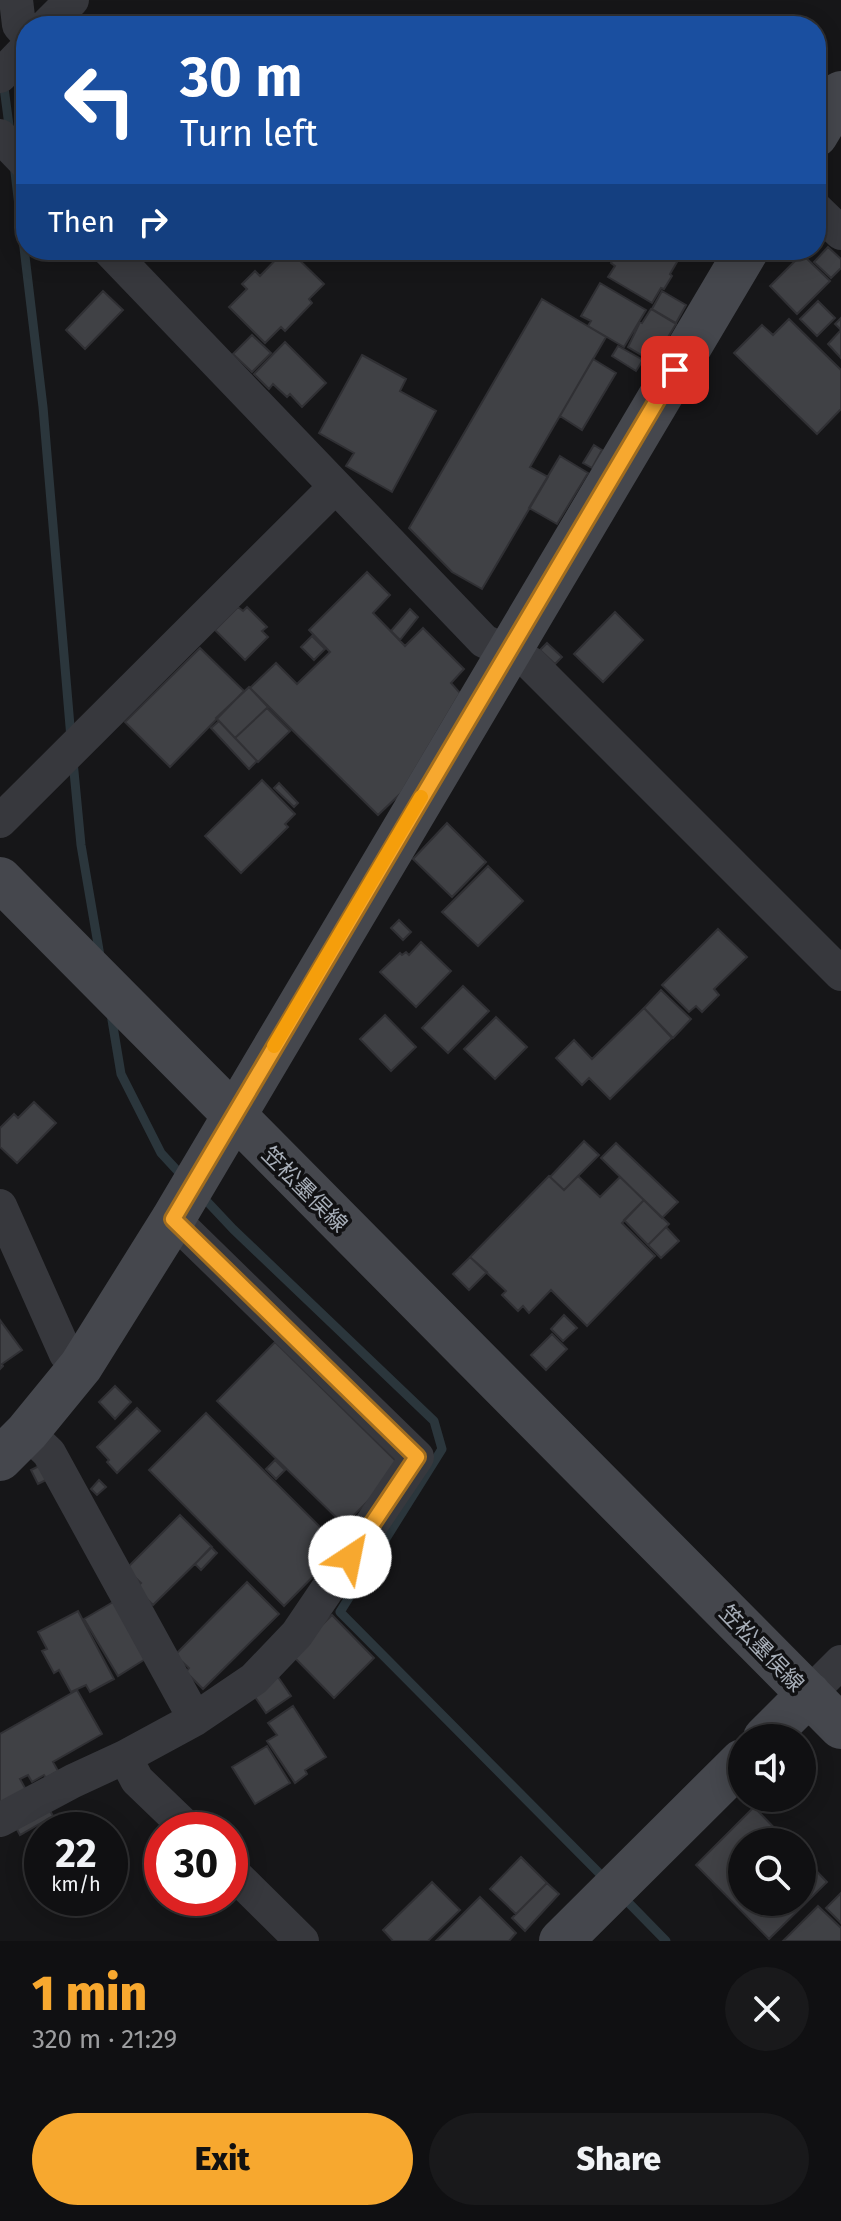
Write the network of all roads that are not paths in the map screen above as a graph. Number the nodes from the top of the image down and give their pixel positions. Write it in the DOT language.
graph roads {
  1 [pos="72,0"];
  2 [pos="56,16"];
  3 [pos="16,59"];
  4 [pos="0,76"];
  5 [pos="841,93"];
  6 [pos="826,118"];
  7 [pos="0,136"];
  8 [pos="16,153"];
  9 [pos="826,219"];
  10 [pos="841,233"];
  11 [pos="119,260"];
  12 [pos="741,260"];
  13 [pos="335,487"];
  14 [pos="507,652"];
  15 [pos="0,821"];
  16 [pos="0,879"];
  17 [pos="841,974"];
  18 [pos="232,1116"];
  19 [pos="0,1206"];
  20 [pos="173,1219"];
  21 [pos="81,1366"];
  22 [pos="14,1446"];
  23 [pos="841,1662"];
  24 [pos="809,1694"];
  25 [pos="195,1719"];
  26 [pos="779,1724"];
  27 [pos="841,1727"];
  28 [pos="125,1757"];
  29 [pos="728,1775"];
  30 [pos="170,1812"];
  31 [pos="0,1820"];
  32 [pos="248,1888"];
  33 [pos="302,1941"];
  34 [pos="561,1941"];
  1 -- 2 [label="street"];
  3 -- 4 [label="street"];
  5 -- 6 [label="main road"];
  7 -- 8 [label="street"];
  9 -- 10 [label="street"];
  11 -- 13 [label="street"];
  12 -- 14 [label="main road"];
  13 -- 14 [label="street"];
  13 -- 15 [label="street"];
  14 -- 17 [label="street"];
  14 -- 18 [label="main road"];
  16 -- 18 [label="main road, 笠松墨俣線"];
  18 -- 20 [label="main road"];
  18 -- 24 [label="main road, 笠松墨俣線"];
  19 -- 21 [label="street"];
  20 -- 21 [label="main road"];
  20 -- 25 [label="street"];
  21 -- 22 [label="main road"];
  22 -- 25 [label="street"];
  23 -- 24 [label="street"];
  24 -- 26 [label="main road, 笠松墨俣線"];
  24 -- 27 [label="main road"];
  25 -- 28 [label="street"];
  28 -- 30 [label="street"];
  28 -- 31 [label="street"];
  29 -- 34 [label="main road"];
  32 -- 33 [label="street"];
}
